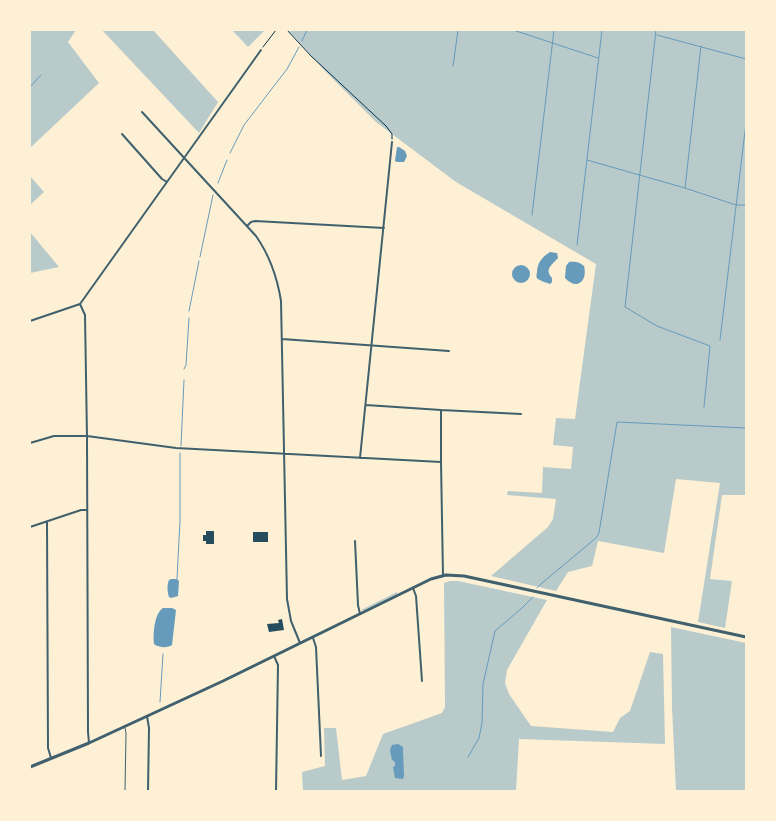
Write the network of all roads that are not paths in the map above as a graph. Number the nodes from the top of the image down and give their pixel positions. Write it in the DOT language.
graph roads {
  1 [pos="261,50"];
  2 [pos="142,112"];
  3 [pos="122,134"];
  4 [pos="392,142"];
  5 [pos="185,158"];
  6 [pos="167,182"];
  7 [pos="247,226"];
  8 [pos="384,228"];
  9 [pos="80,304"];
  10 [pos="30,321"];
  11 [pos="282,339"];
  12 [pos="372,345"];
  13 [pos="450,351"];
  14 [pos="366,405"];
  15 [pos="441,410"];
  16 [pos="521,414"];
  17 [pos="87,436"];
  18 [pos="30,443"];
  19 [pos="284,454"];
  20 [pos="360,458"];
  21 [pos="440,462"];
  22 [pos="87,510"];
  23 [pos="47,522"];
  24 [pos="30,527"];
  25 [pos="355,541"];
  26 [pos="443,576"];
  27 [pos="413,588"];
  28 [pos="361,615"];
  29 [pos="746,637"];
  30 [pos="313,638"];
  31 [pos="300,643"];
  32 [pos="274,656"];
  33 [pos="422,681"];
  34 [pos="147,716"];
  35 [pos="124,727"];
  36 [pos="89,743"];
  37 [pos="321,756"];
  38 [pos="51,758"];
  39 [pos="30,767"];
  40 [pos="125,791"];
  41 [pos="148,791"];
  42 [pos="276,791"];
  1 -- 5 [label="street"];
  2 -- 5 [label="street"];
  3 -- 6 [label="street"];
  4 -- 8 [label="street"];
  5 -- 6 [label="street"];
  5 -- 7 [label="street"];
  6 -- 9 [label="street"];
  7 -- 8 [label="street"];
  7 -- 11 [label="street"];
  8 -- 12 [label="street"];
  9 -- 10 [label="street"];
  9 -- 17 [label="street"];
  11 -- 12 [label="street"];
  11 -- 19 [label="street"];
  12 -- 13 [label="street"];
  12 -- 14 [label="street"];
  14 -- 15 [label="street"];
  14 -- 20 [label="street"];
  15 -- 16 [label="street"];
  15 -- 21 [label="street"];
  17 -- 18 [label="street"];
  17 -- 19 [label="street"];
  17 -- 22 [label="street"];
  19 -- 20 [label="street"];
  19 -- 31 [label="street"];
  20 -- 21 [label="street"];
  21 -- 26 [label="street"];
  22 -- 23 [label="street"];
  22 -- 36 [label="street"];
  23 -- 24 [label="street"];
  23 -- 38 [label="street"];
  25 -- 28 [label="street"];
  26 -- 27 [label="street"];
  26 -- 29 [label="street"];
  27 -- 28 [label="street"];
  27 -- 33 [label="street"];
  28 -- 30 [label="street"];
  30 -- 31 [label="street"];
  30 -- 37 [label="street"];
  31 -- 32 [label="street"];
  32 -- 34 [label="street"];
  32 -- 42 [label="street"];
  34 -- 35 [label="street"];
  34 -- 41 [label="street"];
  35 -- 36 [label="street"];
  35 -- 40 [label="lane"];
  36 -- 38 [label="street"];
  38 -- 39 [label="street"];
}
